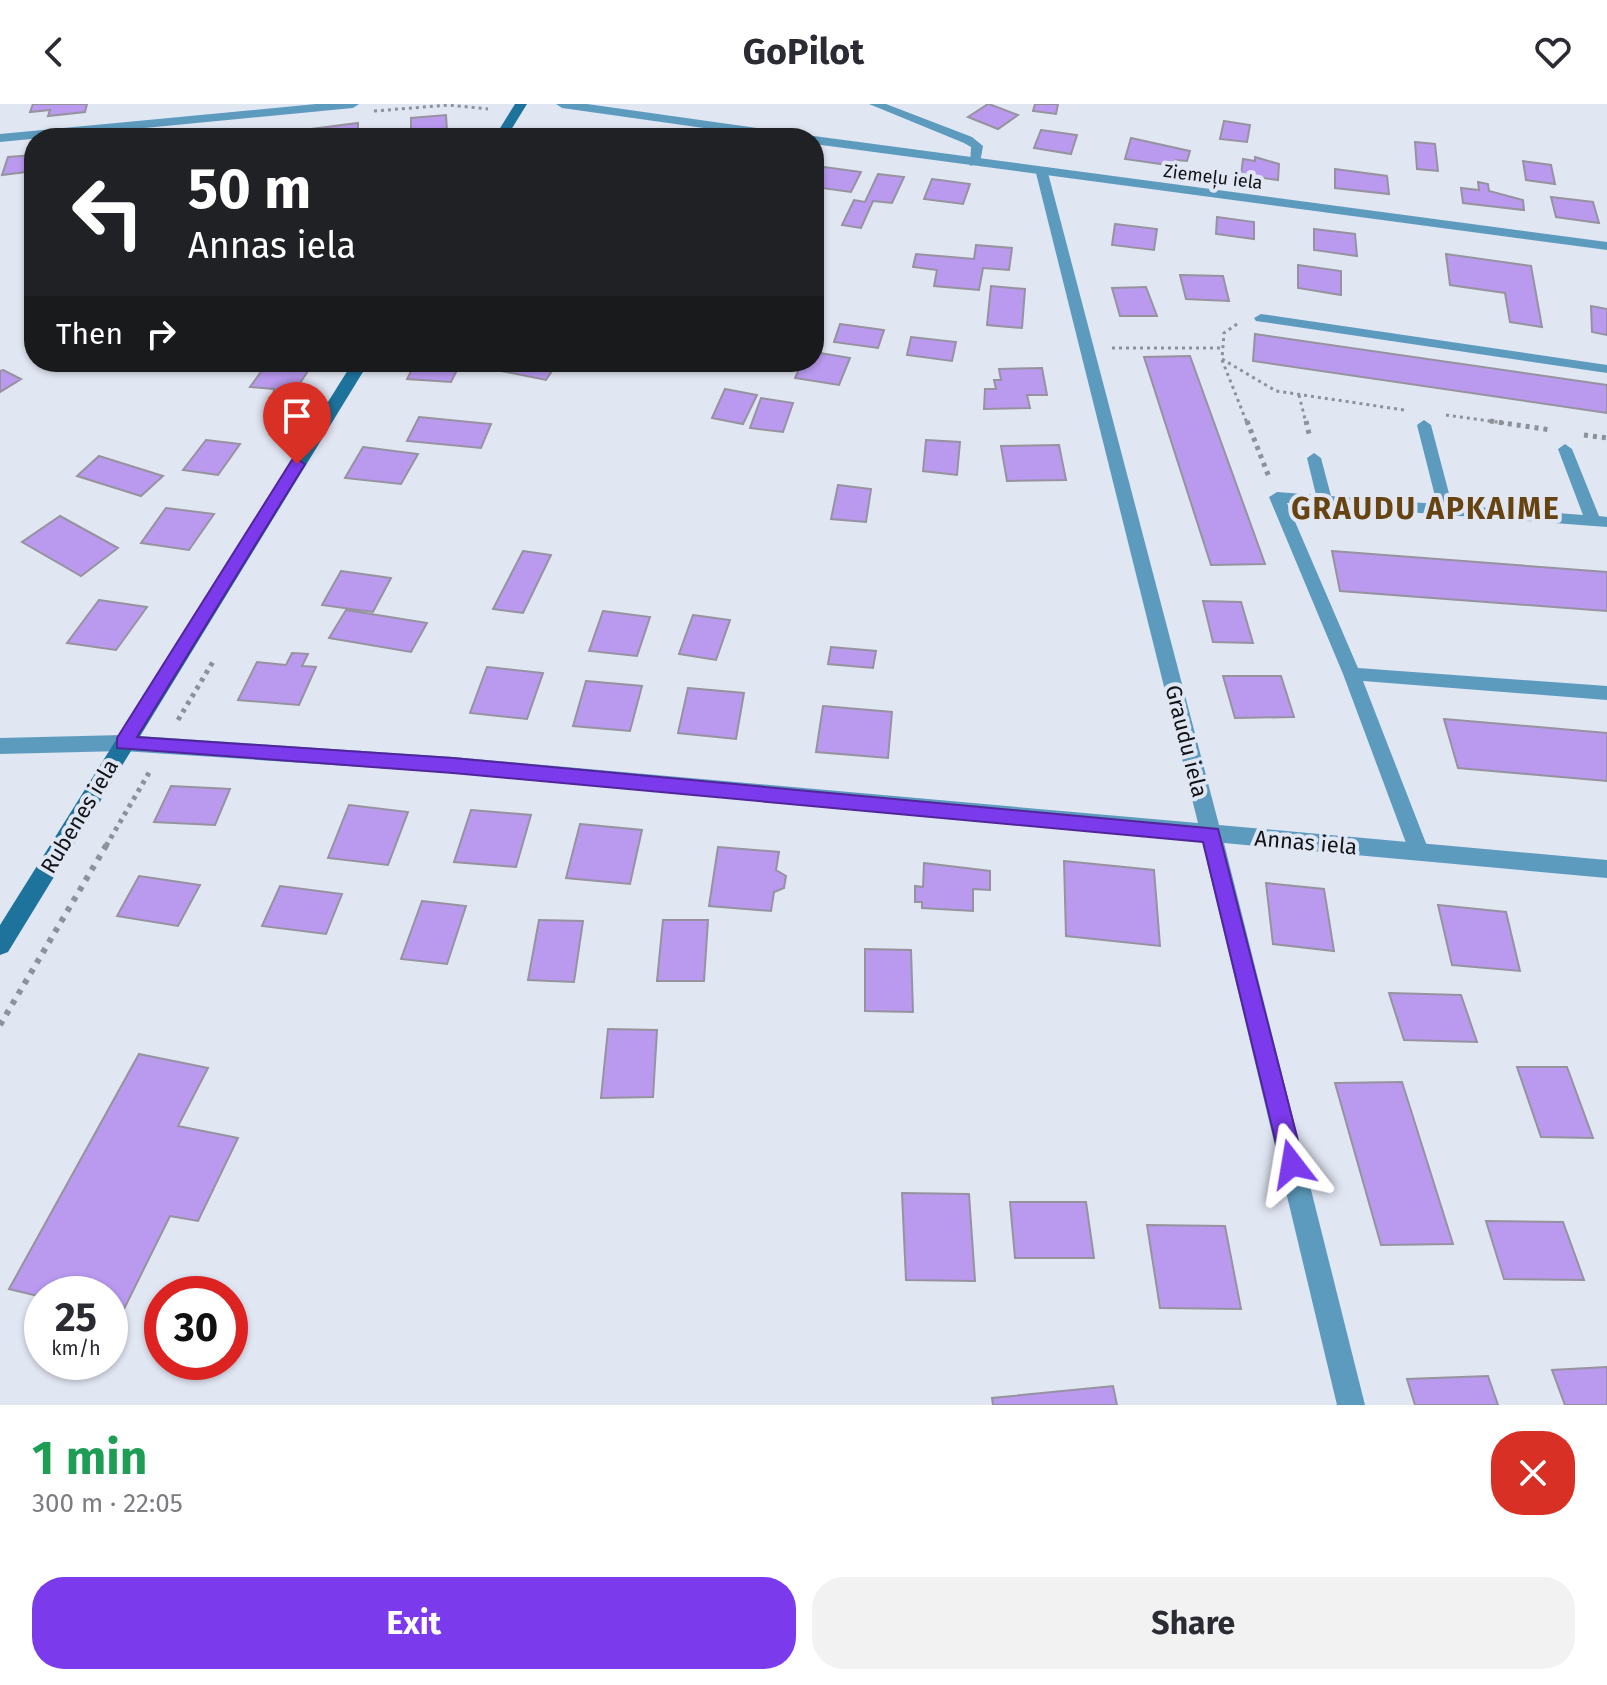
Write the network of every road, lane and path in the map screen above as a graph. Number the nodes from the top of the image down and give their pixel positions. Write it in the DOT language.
graph roads {
  1 [pos="353,104"];
  2 [pos="521,104"];
  3 [pos="562,104"];
  4 [pos="875,104"];
  5 [pos="104,128"];
  6 [pos="506,128"];
  7 [pos="730,128"];
  8 [pos="24,136"];
  9 [pos="0,138"];
  10 [pos="824,141"];
  11 [pos="974,163"];
  12 [pos="1042,173"];
  13 [pos="1607,246"];
  14 [pos="1261,318"];
  15 [pos="1086,348"];
  16 [pos="1223,348"];
  17 [pos="1222,359"];
  18 [pos="1607,369"];
  19 [pos="355,372"];
  20 [pos="1299,395"];
  21 [pos="1406,410"];
  22 [pos="1430,419"];
  23 [pos="1559,431"];
  24 [pos="1571,433"];
  25 [pos="1607,438"];
  26 [pos="1565,449"];
  27 [pos="1314,458"];
  28 [pos="1277,497"];
  29 [pos="1325,501"];
  30 [pos="1446,510"];
  31 [pos="1600,522"];
  32 [pos="1352,674"];
  33 [pos="1607,693"];
  34 [pos="123,743"];
  35 [pos="0,746"];
  36 [pos="154,764"];
  37 [pos="1211,835"];
  38 [pos="1419,851"];
  39 [pos="1607,869"];
  40 [pos="0,945"];
  41 [pos="0,1025"];
  42 [pos="1351,1405"];
  1 -- 5 [label="street"];
  2 -- 6 [label="main road"];
  3 -- 7 [label="street"];
  4 -- 11 [label="street"];
  8 -- 9 [label="street"];
  10 -- 11 [label="street, Ziemeļu iela"];
  11 -- 12 [label="street, Ziemeļu iela"];
  12 -- 13 [label="street, Ziemeļu iela"];
  12 -- 15 [label="street, Graudu iela"];
  14 -- 16 [label="path"];
  14 -- 18 [label="lane"];
  15 -- 16 [label="path"];
  15 -- 37 [label="street, Graudu iela"];
  16 -- 17 [label="path"];
  17 -- 20 [label="path"];
  17 -- 28 [label="path"];
  19 -- 34 [label="main road, Rubenes iela"];
  20 -- 21 [label="path"];
  20 -- 27 [label="path"];
  22 -- 23 [label="path"];
  22 -- 30 [label="lane"];
  24 -- 25 [label="path"];
  26 -- 31 [label="lane"];
  27 -- 29 [label="lane"];
  28 -- 29 [label="lane"];
  28 -- 32 [label="lane"];
  29 -- 30 [label="lane"];
  30 -- 31 [label="lane"];
  32 -- 33 [label="lane"];
  32 -- 38 [label="lane"];
  34 -- 35 [label="street, Annas iela"];
  34 -- 37 [label="street, Annas iela"];
  34 -- 40 [label="main road, Rubenes iela"];
  36 -- 41 [label="path"];
  37 -- 38 [label="street, Annas iela"];
  37 -- 42 [label="street, Graudu iela"];
  38 -- 39 [label="street, Annas iela"];
}
